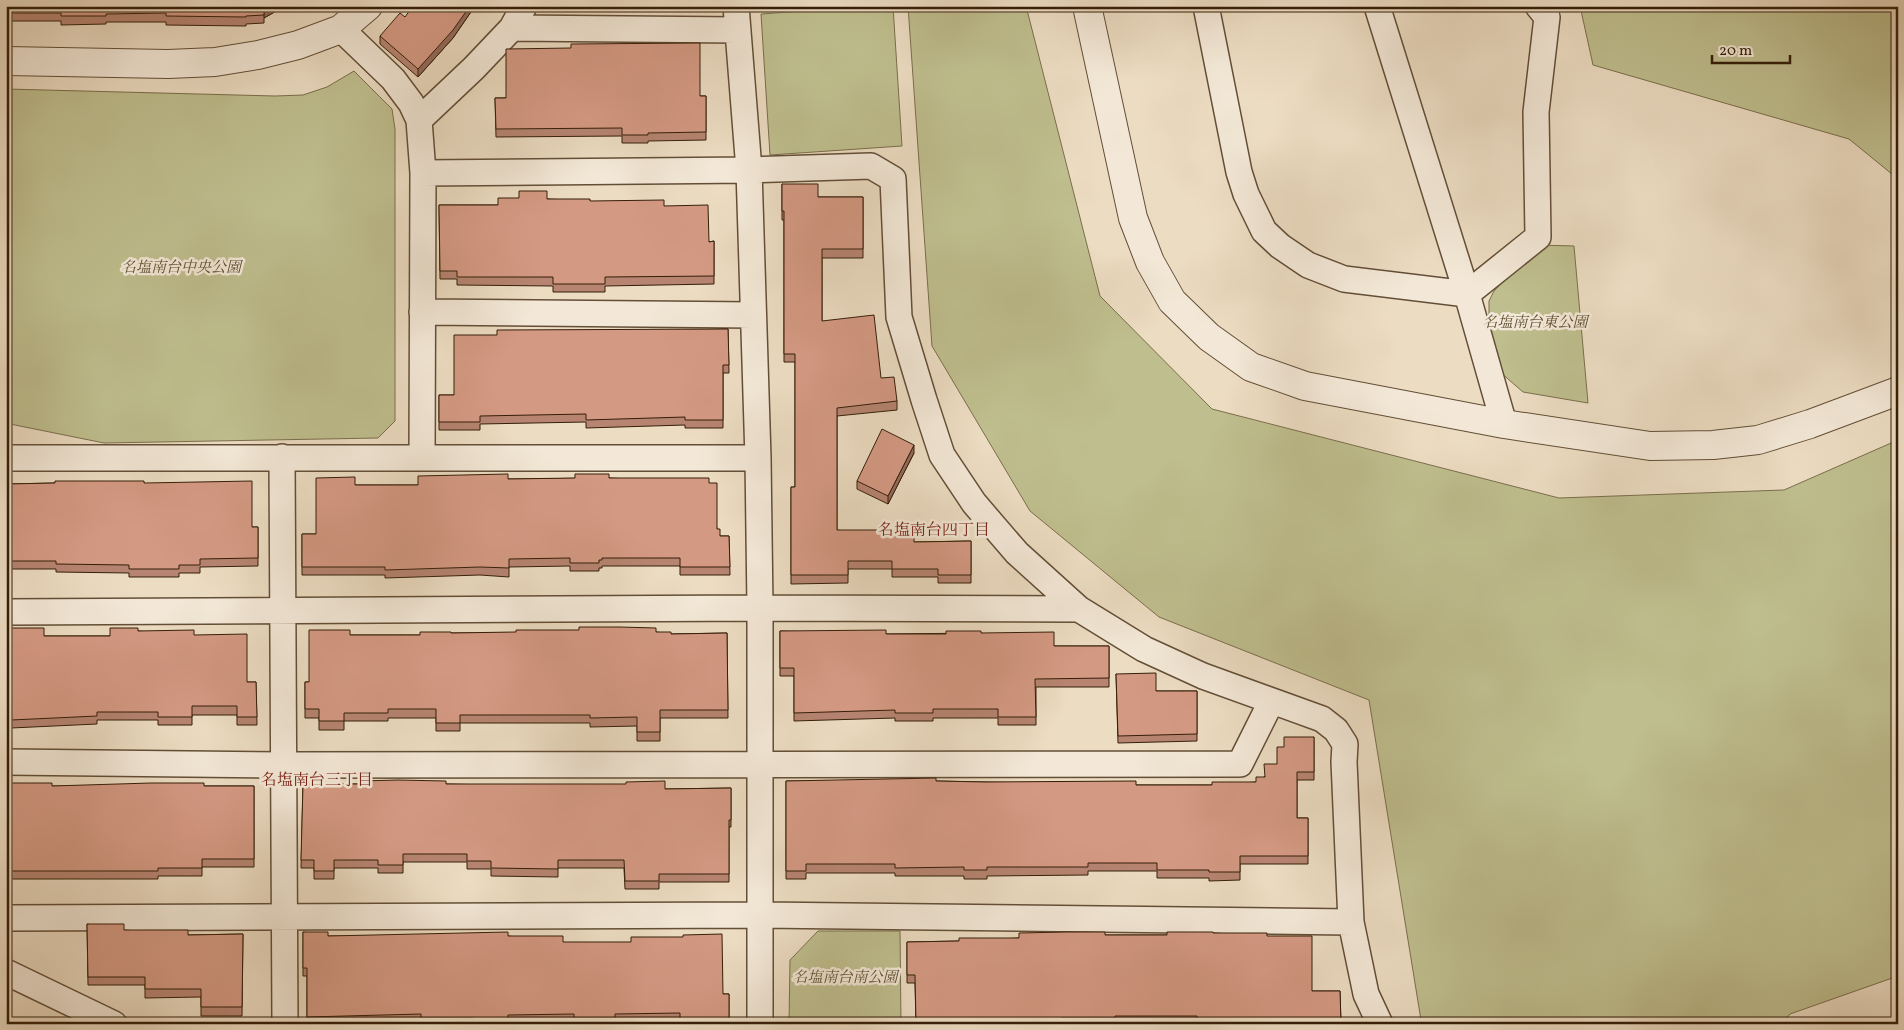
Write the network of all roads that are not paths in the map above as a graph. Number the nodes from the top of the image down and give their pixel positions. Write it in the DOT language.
graph roads {
  1 [pos="368,6"];
  2 [pos="524,6"];
  3 [pos="1087,6"];
  4 [pos="1206,6"];
  5 [pos="1377,6"];
  6 [pos="1538,6"];
  7 [pos="737,18"];
  8 [pos="512,28"];
  9 [pos="341,29"];
  10 [pos="6,61"];
  11 [pos="419,120"];
  12 [pos="749,170"];
  13 [pos="423,173"];
  14 [pos="1467,294"];
  15 [pos="422,312"];
  16 [pos="753,316"];
  17 [pos="1898,391"];
  18 [pos="1504,424"];
  19 [pos="282,457"];
  20 [pos="6,458"];
  21 [pos="422,458"];
  22 [pos="758,458"];
  23 [pos="760,608"];
  24 [pos="1079,609"];
  25 [pos="284,611"];
  26 [pos="6,612"];
  27 [pos="1271,702"];
  28 [pos="6,762"];
  29 [pos="285,765"];
  30 [pos="759,765"];
  31 [pos="759,915"];
  32 [pos="285,916"];
  33 [pos="6,918"];
  34 [pos="1351,922"];
  35 [pos="6,972"];
  36 [pos="114,1024"];
  37 [pos="285,1024"];
  38 [pos="760,1024"];
  39 [pos="1380,1024"];
  1 -- 9 [label="street"];
  2 -- 8 [label="street"];
  3 -- 18 [label="street"];
  4 -- 14 [label="street"];
  5 -- 14 [label="street"];
  6 -- 14 [label="street"];
  7 -- 8 [label="street"];
  7 -- 12 [label="street"];
  8 -- 11 [label="street"];
  9 -- 10 [label="street"];
  9 -- 11 [label="street"];
  11 -- 13 [label="street"];
  12 -- 13 [label="street"];
  12 -- 16 [label="street"];
  12 -- 24 [label="street"];
  13 -- 15 [label="street"];
  14 -- 18 [label="street"];
  15 -- 16 [label="street"];
  15 -- 21 [label="street"];
  16 -- 22 [label="street"];
  17 -- 18 [label="street"];
  19 -- 20 [label="street"];
  19 -- 21 [label="street"];
  19 -- 25 [label="street"];
  21 -- 22 [label="street"];
  22 -- 23 [label="street"];
  23 -- 24 [label="street"];
  23 -- 25 [label="street"];
  23 -- 30 [label="street"];
  24 -- 27 [label="street"];
  25 -- 26 [label="street"];
  25 -- 29 [label="street"];
  27 -- 30 [label="street"];
  27 -- 34 [label="street"];
  28 -- 29 [label="street"];
  29 -- 30 [label="street"];
  29 -- 32 [label="street"];
  30 -- 31 [label="street"];
  31 -- 32 [label="street"];
  31 -- 34 [label="street"];
  31 -- 38 [label="street"];
  32 -- 33 [label="street"];
  32 -- 37 [label="street"];
  34 -- 39 [label="street"];
  35 -- 36 [label="street"];
}
